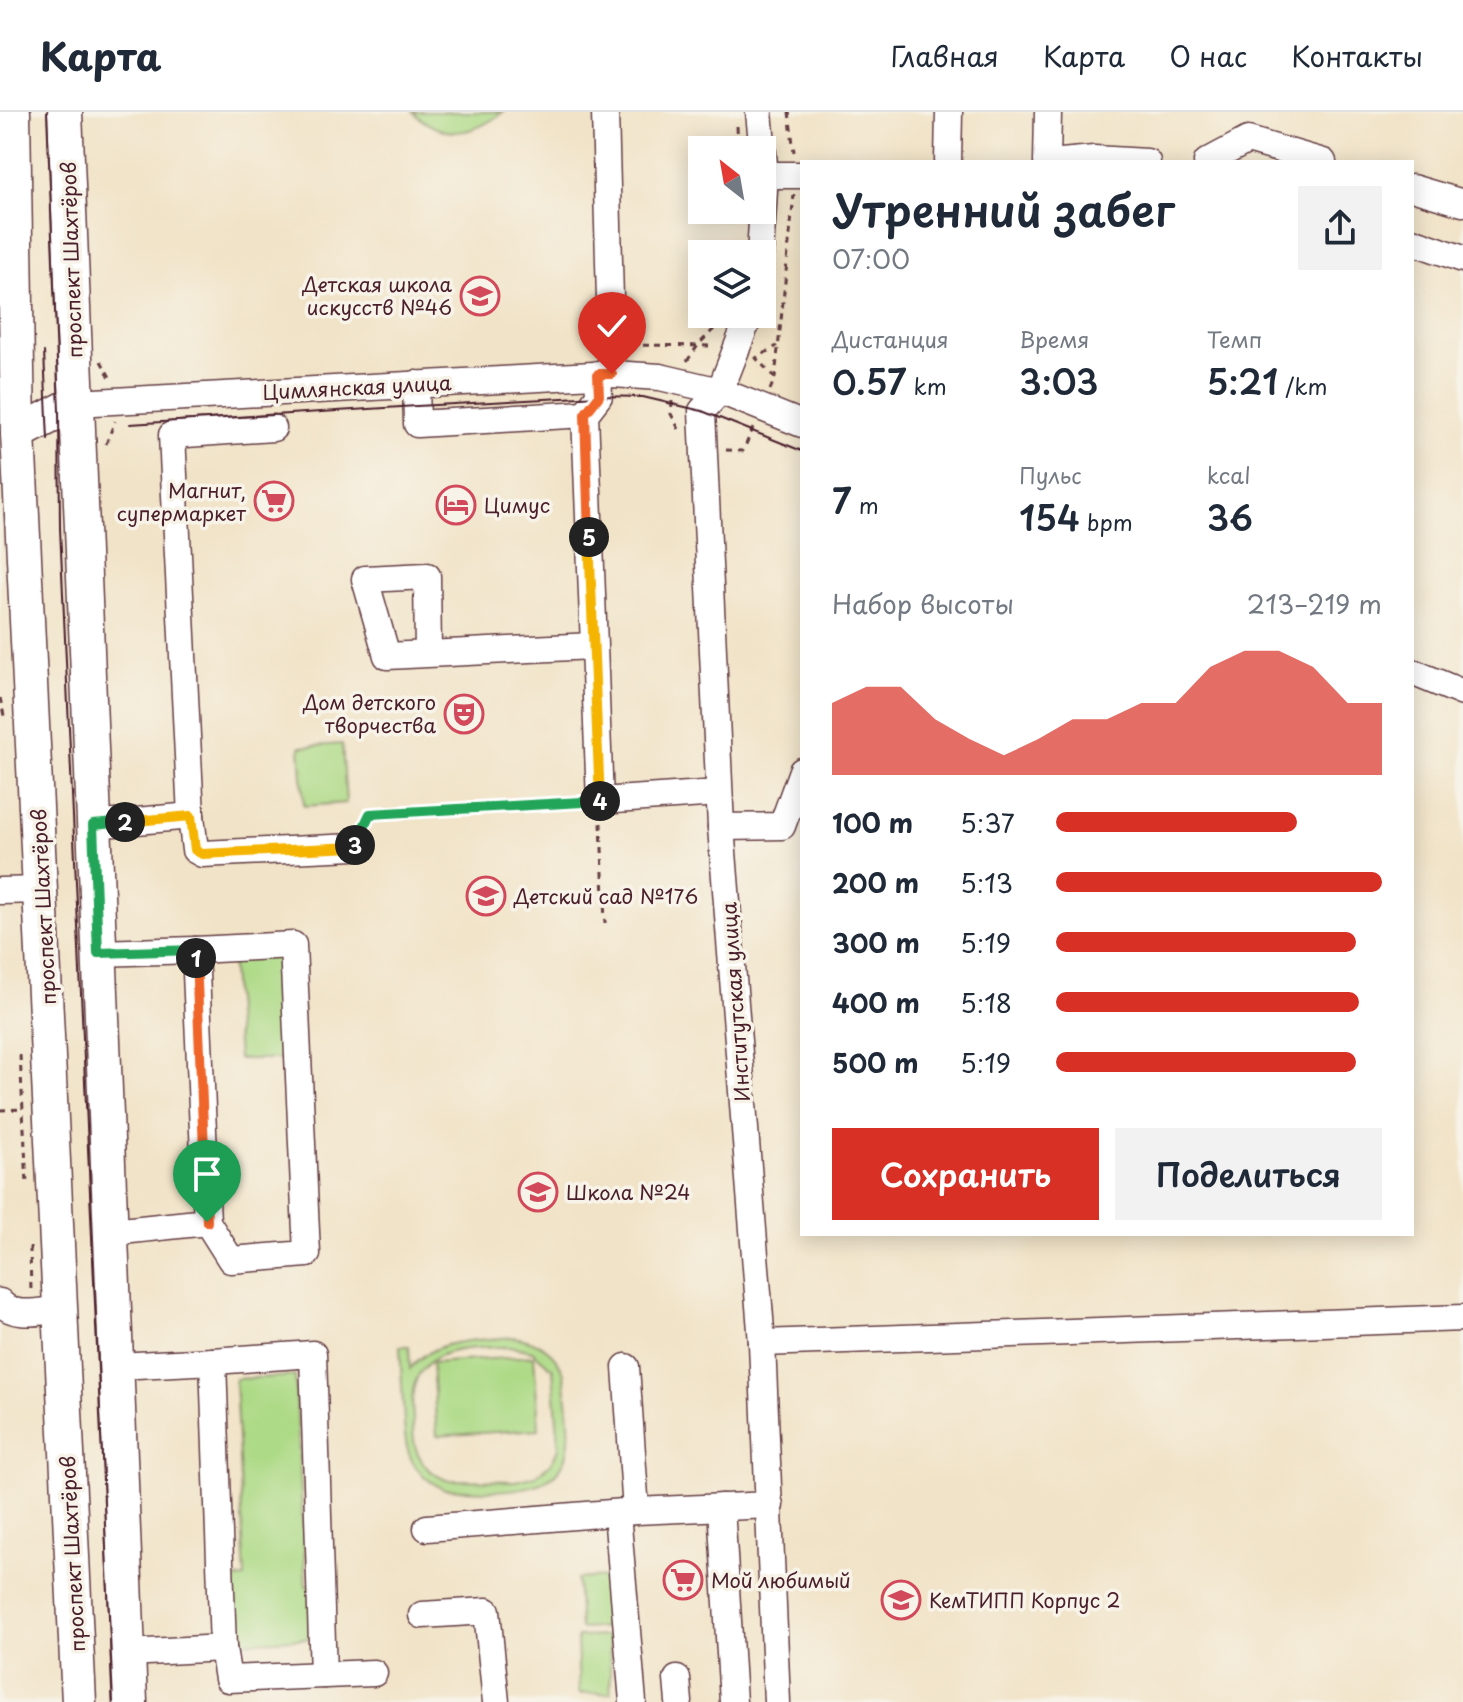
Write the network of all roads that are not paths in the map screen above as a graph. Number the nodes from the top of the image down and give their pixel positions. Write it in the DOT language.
graph roads {
  1 [pos="65,112"];
  2 [pos="605,112"];
  3 [pos="949,112"];
  4 [pos="1048,112"];
  5 [pos="9,122"];
  6 [pos="948,160"];
  7 [pos="1047,160"];
  8 [pos="1083,160"];
  9 [pos="1112,160"];
  10 [pos="1211,160"];
  11 [pos="1316,160"];
  12 [pos="776,175"];
  13 [pos="800,175"];
  14 [pos="1414,189"];
  15 [pos="1463,203"];
  16 [pos="1414,242"];
  17 [pos="1463,259"];
  18 [pos="749,328"];
  19 [pos="605,374"];
  20 [pos="416,384"];
  21 [pos="720,391"];
  22 [pos="76,403"];
  23 [pos="585,414"];
  24 [pos="800,423"];
  25 [pos="273,428"];
  26 [pos="9,434"];
  27 [pos="593,646"];
  28 [pos="428,653"];
  29 [pos="1414,673"];
  30 [pos="1463,693"];
  31 [pos="800,776"];
  32 [pos="719,793"];
  33 [pos="191,816"];
  34 [pos="93,825"];
  35 [pos="721,827"];
  36 [pos="354,847"];
  37 [pos="42,890"];
  38 [pos="0,891"];
  39 [pos="195,950"];
  40 [pos="98,953"];
  41 [pos="207,1222"];
  42 [pos="112,1232"];
  43 [pos="2,1308"];
  44 [pos="61,1309"];
  45 [pos="1463,1318"];
  46 [pos="762,1343"];
  47 [pos="213,1361"];
  48 [pos="117,1366"];
  49 [pos="626,1367"];
  50 [pos="770,1505"];
  51 [pos="721,1507"];
  52 [pos="627,1512"];
  53 [pos="427,1528"];
  54 [pos="422,1615"];
  55 [pos="223,1648"];
  56 [pos="128,1653"];
  57 [pos="374,1673"];
  58 [pos="323,1675"];
  59 [pos="79,1702"];
  60 [pos="130,1702"];
  61 [pos="496,1702"];
  62 [pos="633,1702"];
  63 [pos="733,1702"];
  64 [pos="777,1702"];
  1 -- 22 [label="main road, проспект Шахтёров"];
  2 -- 19 [label="street"];
  3 -- 6 [label="street"];
  4 -- 7 [label="street"];
  5 -- 26 [label="main road, проспект Шахтёров"];
  8 -- 9 [label="street"];
  10 -- 11 [label="street"];
  12 -- 13 [label="street"];
  14 -- 15 [label="street"];
  16 -- 17 [label="street"];
  18 -- 21 [label="street, Институтская улица"];
  19 -- 20 [label="street, Цимлянская улица"];
  19 -- 21 [label="street, Цимлянская улица"];
  19 -- 23 [label="street"];
  20 -- 22 [label="street, Цимлянская улица"];
  20 -- 23 [label="street"];
  21 -- 24 [label="street, Цимлянская улица"];
  21 -- 32 [label="street, Институтская улица"];
  22 -- 26 [label="main road, Цимлянская улица"];
  22 -- 34 [label="main road, проспект Шахтёров"];
  23 -- 27 [label="street"];
  25 -- 33 [label="street"];
  26 -- 37 [label="main road, проспект Шахтёров"];
  27 -- 28 [label="street"];
  27 -- 32 [label="street"];
  29 -- 30 [label="street"];
  31 -- 35 [label="street"];
  32 -- 35 [label="street, Институтская улица"];
  33 -- 34 [label="street"];
  33 -- 36 [label="street"];
  34 -- 40 [label="main road, проспект Шахтёров"];
  35 -- 46 [label="street, Институтская улица"];
  37 -- 38 [label="street"];
  37 -- 44 [label="main road, проспект Шахтёров"];
  39 -- 40 [label="street"];
  39 -- 41 [label="street"];
  39 -- 41 [label="street"];
  40 -- 42 [label="main road, проспект Шахтёров"];
  41 -- 42 [label="street"];
  42 -- 48 [label="main road, проспект Шахтёров"];
  43 -- 44 [label="street"];
  44 -- 59 [label="main road, проспект Шахтёров"];
  45 -- 46 [label="street"];
  46 -- 50 [label="street, Институтская улица"];
  47 -- 48 [label="street"];
  47 -- 55 [label="street"];
  47 -- 58 [label="street"];
  48 -- 56 [label="main road, проспект Шахтёров"];
  49 -- 52 [label="street"];
  50 -- 51 [label="street"];
  50 -- 64 [label="street, Институтская улица"];
  51 -- 52 [label="street"];
  51 -- 63 [label="street"];
  52 -- 53 [label="street"];
  52 -- 62 [label="street"];
  54 -- 61 [label="street"];
  55 -- 56 [label="street"];
  55 -- 58 [label="street"];
  56 -- 60 [label="main road, проспект Шахтёров"];
  57 -- 58 [label="street"];
}
